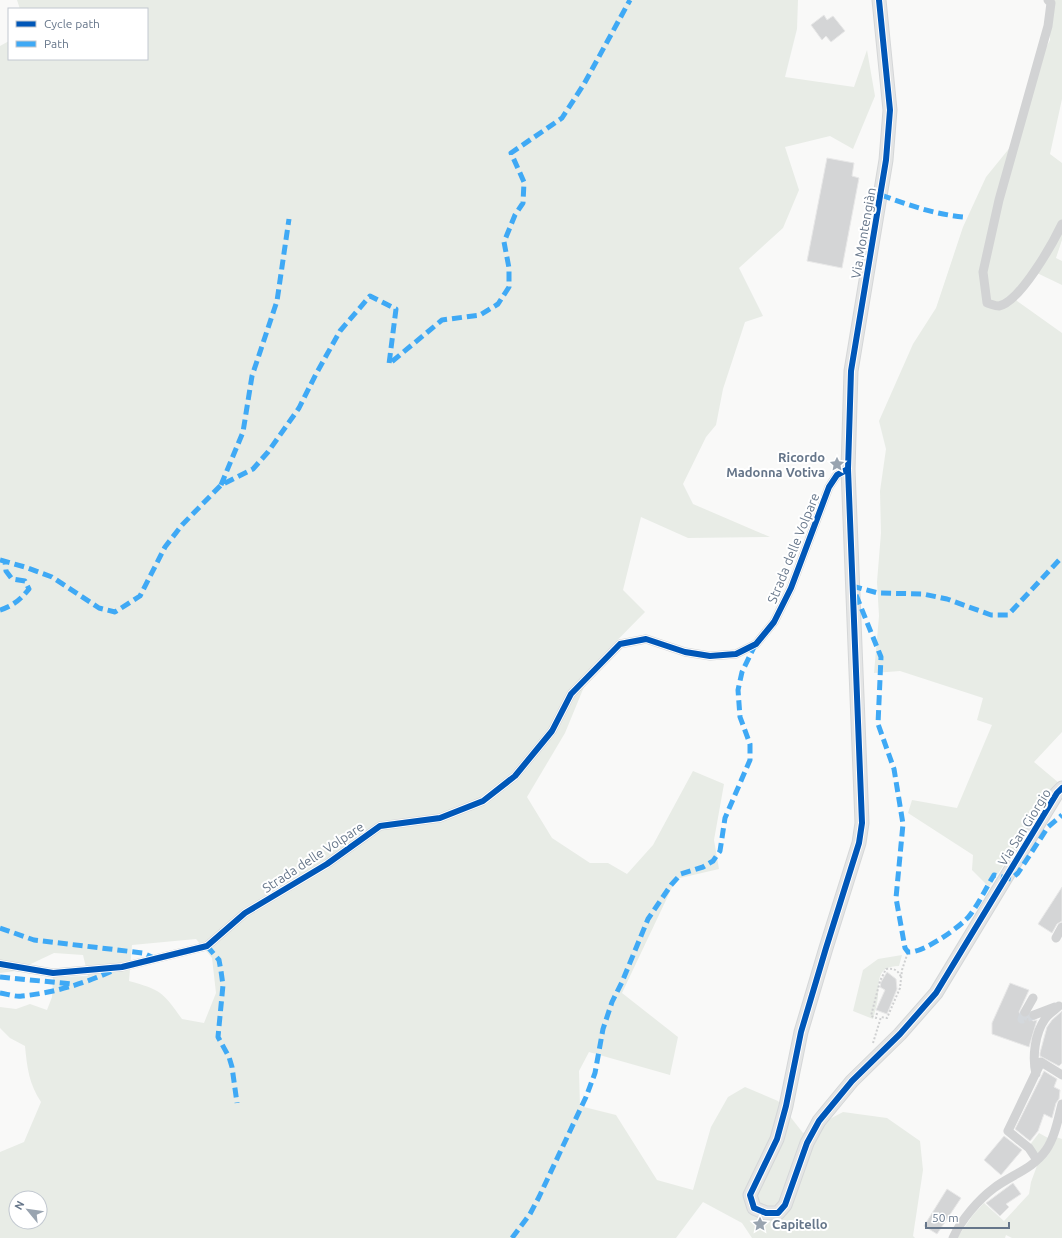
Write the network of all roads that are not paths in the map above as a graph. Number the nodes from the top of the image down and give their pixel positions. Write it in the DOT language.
graph roads {
  1 [pos="878,0"];
  2 [pos="1048,0"];
  3 [pos="1062,224"];
  4 [pos="848,469"];
  5 [pos="1062,788"];
  6 [pos="1062,928"];
  7 [pos="1056,938"];
  8 [pos="0,964"];
  9 [pos="1033,998"];
  10 [pos="1060,1005"];
  11 [pos="875,1058"];
  12 [pos="1036,1074"];
  13 [pos="1062,1075"];
  14 [pos="1062,1104"];
  15 [pos="1037,1160"];
  16 [pos="953,1238"];
  1 -- 4 [label="street, Via Montengiàn"];
  2 -- 3 [label="street"];
  4 -- 8 [label="street, Strada delle Volpare"];
  4 -- 11 [label="street, Via Montengiàn"];
  5 -- 11 [label="street, Via San Giorgio"];
  6 -- 7 [label="street"];
  9 -- 10 [label="street"];
  10 -- 12 [label="street"];
  12 -- 13 [label="street"];
  12 -- 15 [label="street"];
  14 -- 15 [label="street"];
  15 -- 16 [label="street"];
}
